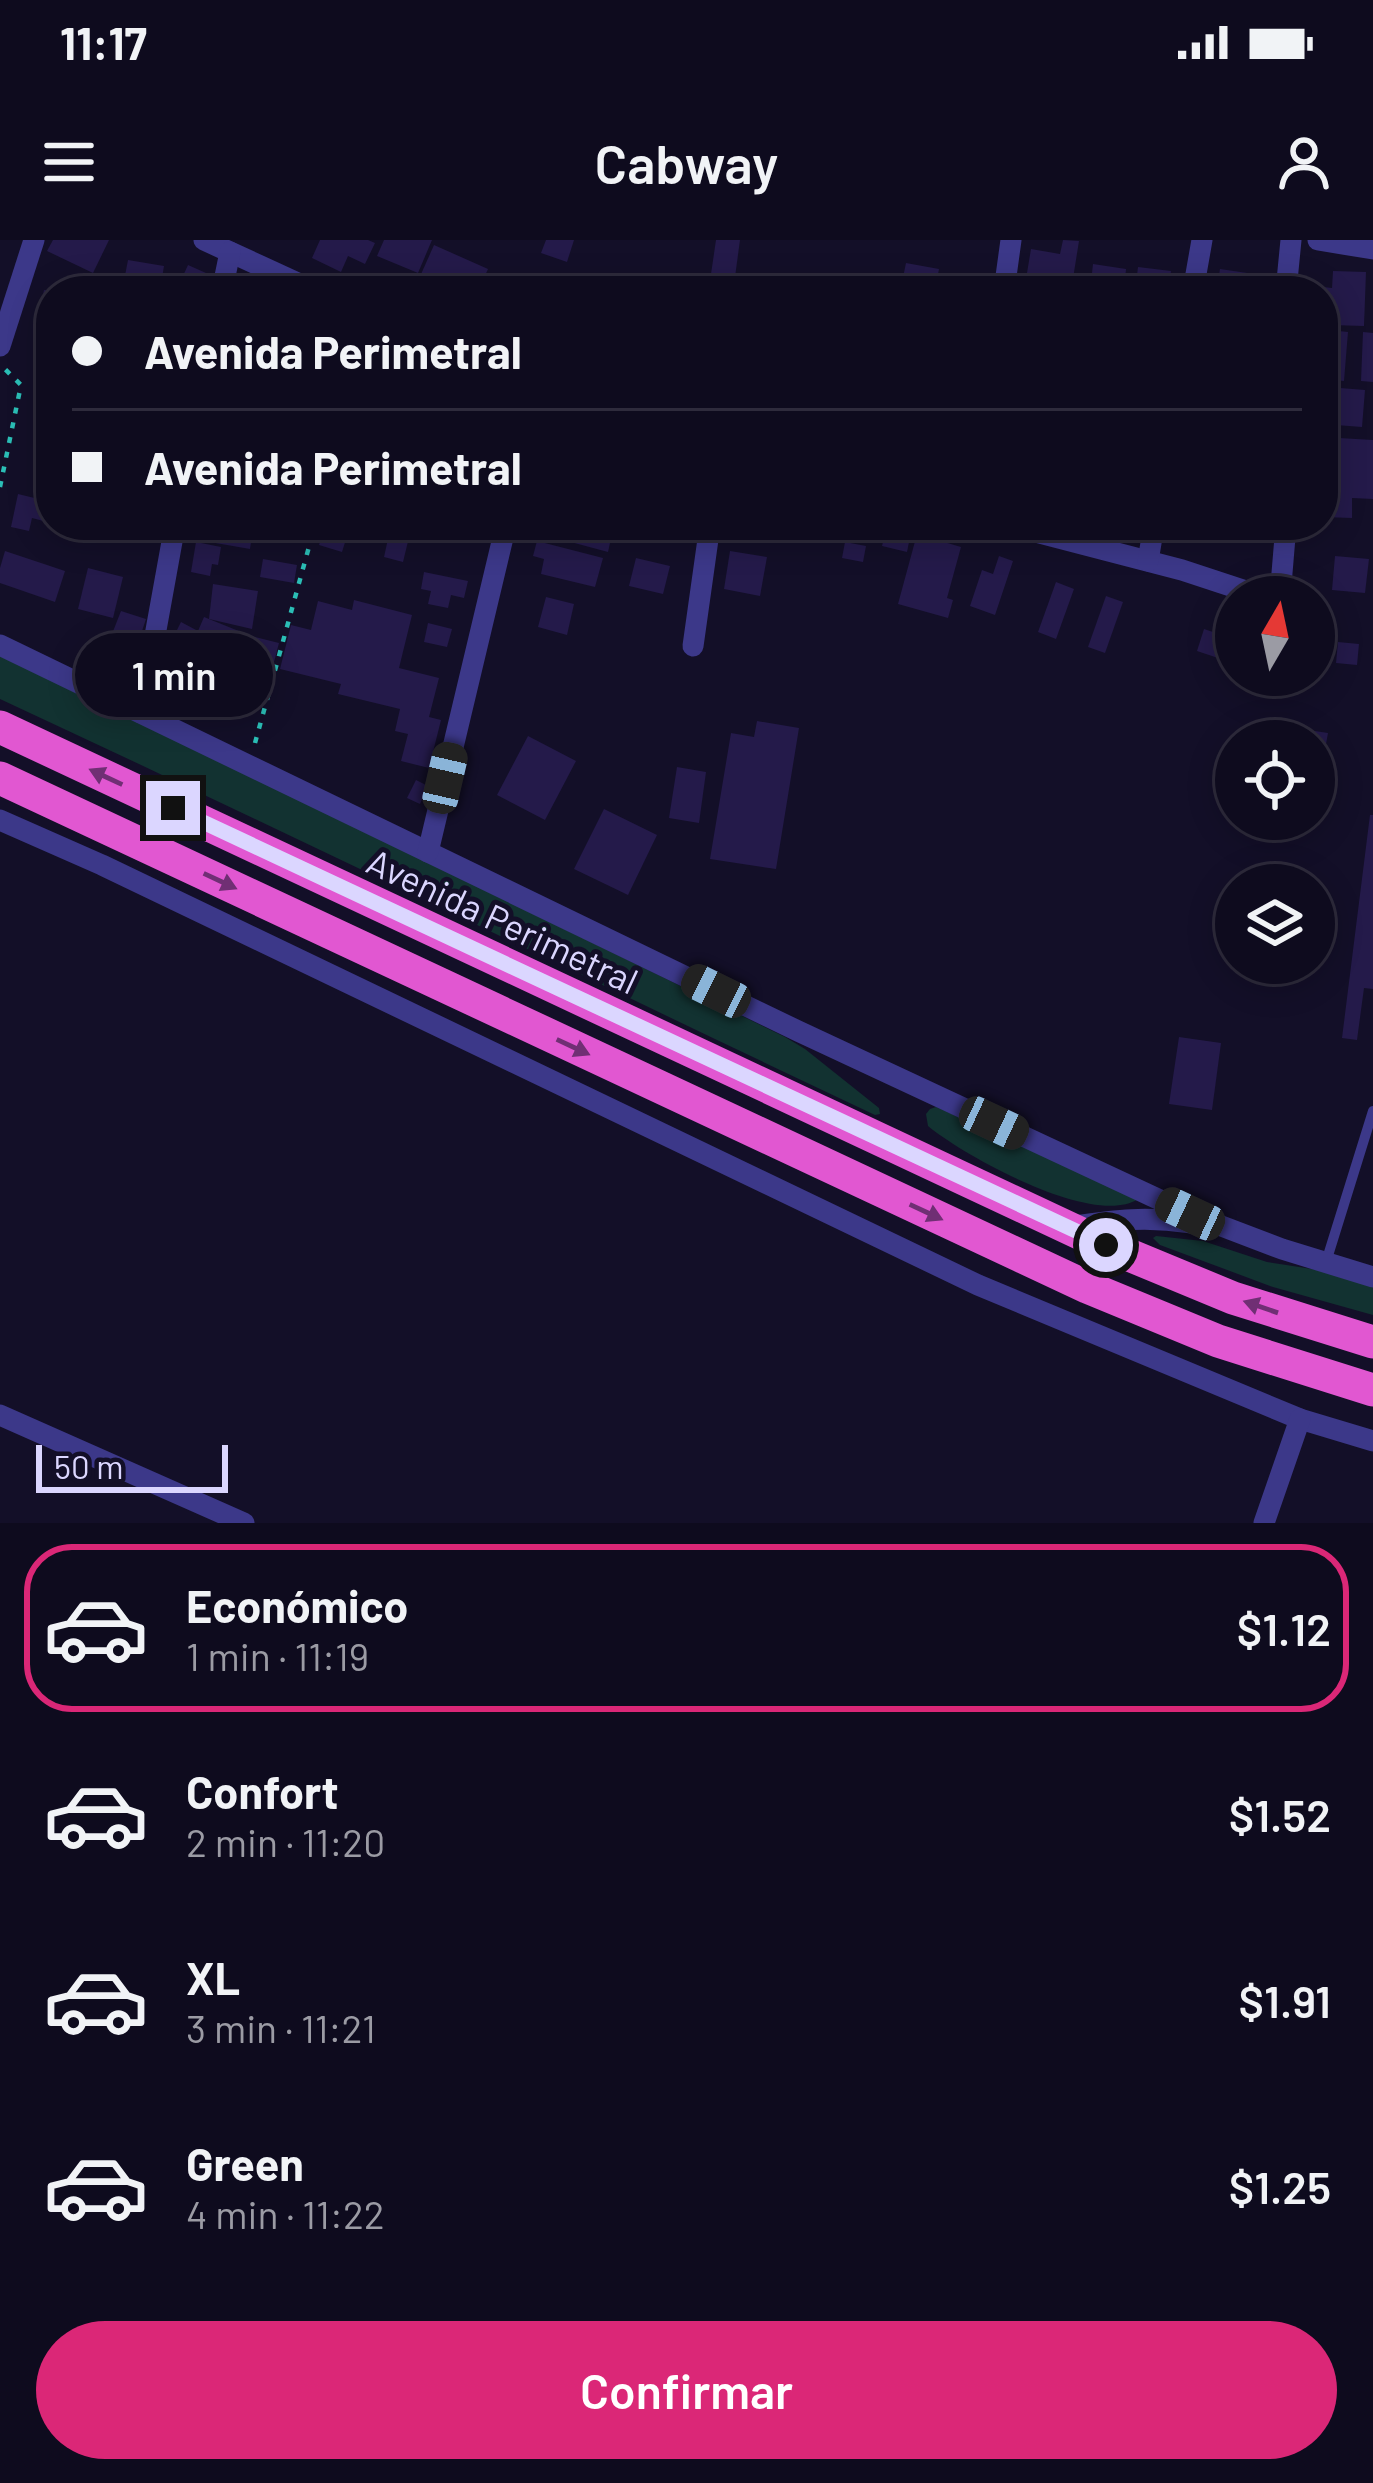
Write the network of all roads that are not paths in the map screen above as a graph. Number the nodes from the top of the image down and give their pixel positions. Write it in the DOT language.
graph roads {
  1 [pos="34,240"];
  2 [pos="204,240"];
  3 [pos="1011,240"];
  4 [pos="1202,240"];
  5 [pos="1292,240"];
  6 [pos="1318,240"];
  7 [pos="1373,249"];
  8 [pos="230,252"];
  9 [pos="225,276"];
  10 [pos="282,276"];
  11 [pos="1006,276"];
  12 [pos="1196,276"];
  13 [pos="1288,276"];
  14 [pos="0,346"];
  15 [pos="172,540"];
  16 [pos="502,540"];
  17 [pos="708,540"];
  18 [pos="1067,540"];
  19 [pos="1152,540"];
  20 [pos="1285,540"];
  21 [pos="1148,561"];
  22 [pos="1282,576"];
  23 [pos="1215,582"];
  24 [pos="0,645"];
  25 [pos="693,646"];
  26 [pos="141,713"];
  27 [pos="0,727"];
  28 [pos="0,778"];
  29 [pos="0,820"];
  30 [pos="428,852"];
  31 [pos="1373,1111"];
  32 [pos="1371,1126"];
  33 [pos="1066,1227"];
  34 [pos="1226,1229"];
  35 [pos="1326,1262"];
  36 [pos="1373,1277"];
  37 [pos="1373,1342"];
  38 [pos="1373,1390"];
  39 [pos="0,1415"];
  40 [pos="1300,1419"];
  41 [pos="1373,1441"];
  42 [pos="244,1523"];
  43 [pos="1264,1523"];
  1 -- 14 [label="street"];
  2 -- 8 [label="street"];
  3 -- 11 [label="street"];
  4 -- 12 [label="street"];
  5 -- 13 [label="street"];
  6 -- 7 [label="street"];
  8 -- 9 [label="street"];
  8 -- 10 [label="street"];
  15 -- 26 [label="street"];
  16 -- 30 [label="street"];
  17 -- 25 [label="street"];
  18 -- 21 [label="street"];
  19 -- 21 [label="street"];
  20 -- 22 [label="street"];
  21 -- 23 [label="street"];
  24 -- 26 [label="street, Avenida Perimetral"];
  26 -- 30 [label="street, Avenida Perimetral"];
  33 -- 27 [label="highway, Avenida Perimetral, one-way"];
  28 -- 38 [label="highway, one-way"];
  29 -- 40 [label="street"];
  30 -- 34 [label="street, Avenida Perimetral"];
  31 -- 32 [label="lane"];
  32 -- 35 [label="lane"];
  33 -- 34 [label="street"];
  37 -- 33 [label="highway, Avenida Perimetral, one-way"];
  34 -- 35 [label="street, Avenida Perimetral"];
  35 -- 36 [label="street, Avenida Perimetral"];
  39 -- 42 [label="street"];
  40 -- 41 [label="street"];
  40 -- 43 [label="street"];
}
